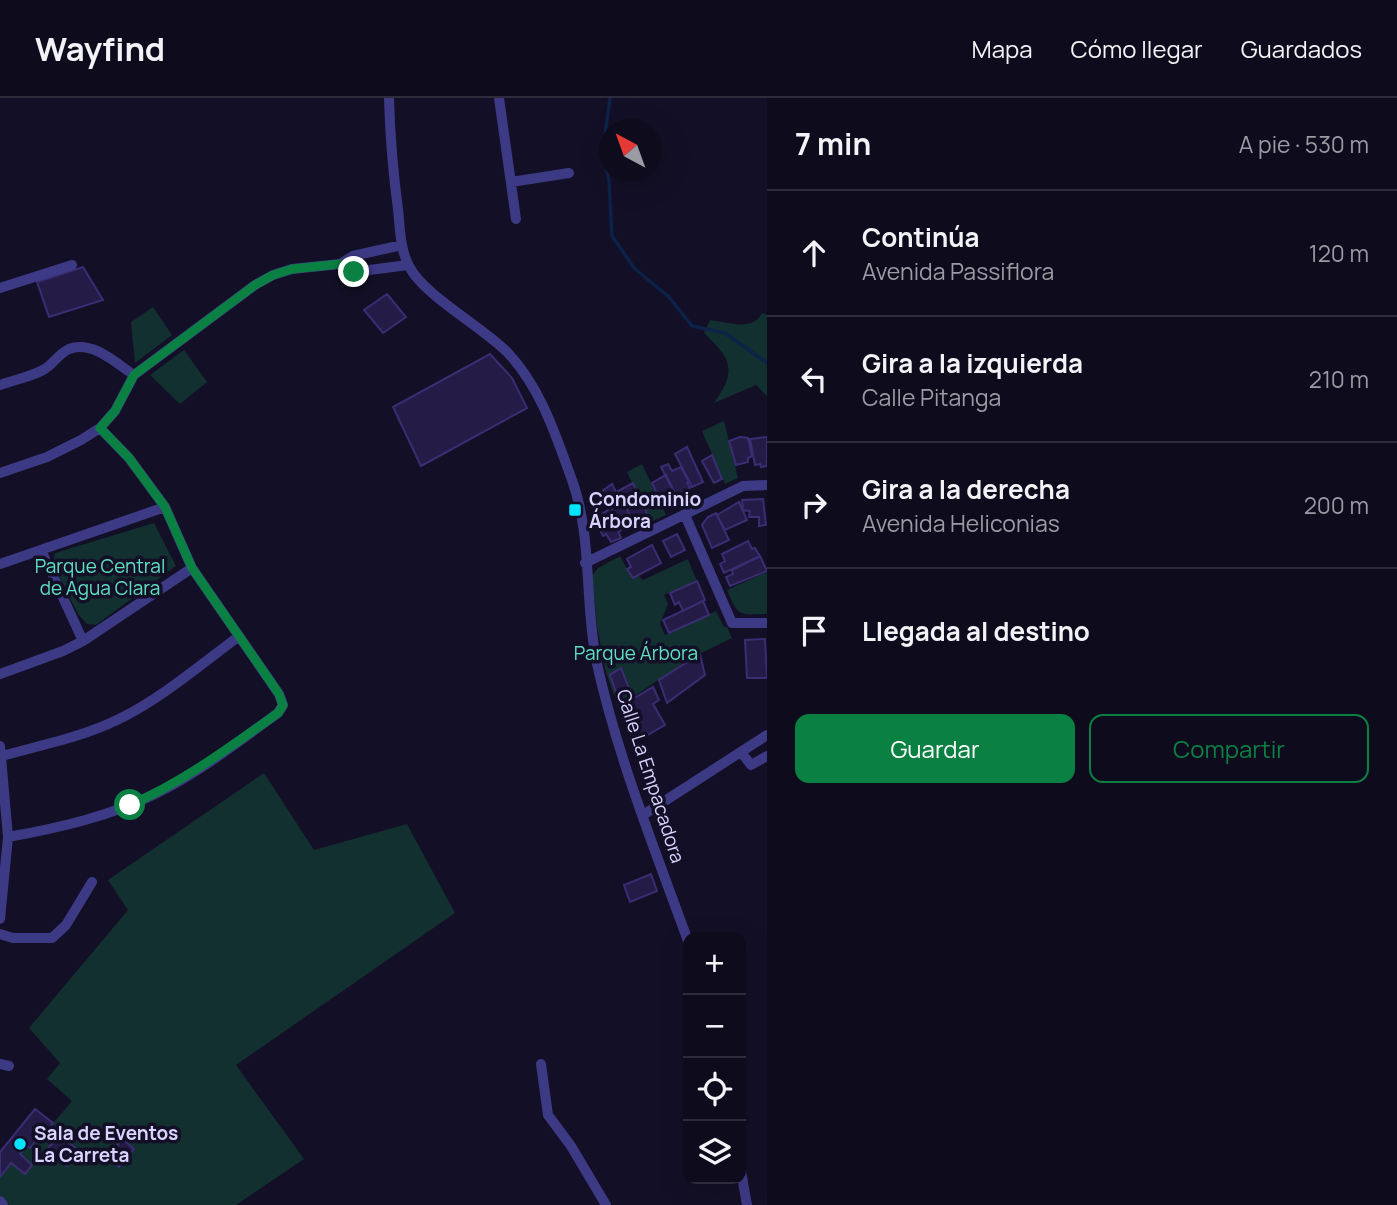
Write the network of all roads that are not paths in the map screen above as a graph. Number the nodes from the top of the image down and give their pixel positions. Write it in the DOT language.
graph roads {
  1 [pos="389,98"];
  2 [pos="499,98"];
  3 [pos="569,173"];
  4 [pos="511,182"];
  5 [pos="516,219"];
  6 [pos="402,245"];
  7 [pos="340,264"];
  8 [pos="72,265"];
  9 [pos="408,265"];
  10 [pos="0,288"];
  11 [pos="134,375"];
  12 [pos="0,385"];
  13 [pos="100,428"];
  14 [pos="0,472"];
  15 [pos="767,485"];
  16 [pos="165,507"];
  17 [pos="685,515"];
  18 [pos="41,551"];
  19 [pos="585,563"];
  20 [pos="0,564"];
  21 [pos="192,568"];
  22 [pos="767,623"];
  23 [pos="238,637"];
  24 [pos="83,641"];
  25 [pos="0,674"];
  26 [pos="767,735"];
  27 [pos="1,751"];
  28 [pos="740,752"];
  29 [pos="767,756"];
  30 [pos="643,815"];
  31 [pos="8,837"];
  32 [pos="92,881"];
  33 [pos="0,919"];
  34 [pos="685,932"];
  35 [pos="0,934"];
  36 [pos="541,1064"];
  37 [pos="743,1184"];
  38 [pos="0,1201"];
  39 [pos="4,1205"];
  40 [pos="606,1205"];
  41 [pos="747,1205"];
  1 -- 6 [label="street, Calle La Empacadora"];
  2 -- 4 [label="street"];
  3 -- 4 [label="street"];
  4 -- 5 [label="street"];
  6 -- 7 [label="street"];
  6 -- 9 [label="street, Calle La Empacadora"];
  7 -- 9 [label="street"];
  7 -- 11 [label="street"];
  8 -- 10 [label="street"];
  9 -- 19 [label="street, Calle La Empacadora"];
  11 -- 12 [label="street"];
  11 -- 13 [label="street"];
  13 -- 14 [label="street"];
  13 -- 16 [label="street"];
  15 -- 17 [label="street"];
  16 -- 18 [label="street"];
  16 -- 21 [label="street"];
  17 -- 19 [label="street"];
  17 -- 22 [label="street"];
  18 -- 20 [label="street"];
  18 -- 24 [label="street"];
  19 -- 30 [label="street, Calle La Empacadora"];
  21 -- 23 [label="street"];
  21 -- 24 [label="street"];
  23 -- 27 [label="street"];
  23 -- 31 [label="street"];
  24 -- 25 [label="street"];
  26 -- 28 [label="street"];
  27 -- 31 [label="street"];
  28 -- 29 [label="street"];
  28 -- 30 [label="street"];
  30 -- 34 [label="street, Calle La Empacadora"];
  31 -- 33 [label="street"];
  32 -- 35 [label="street"];
  36 -- 40 [label="street"];
  37 -- 41 [label="street"];
  38 -- 39 [label="street"];
}
